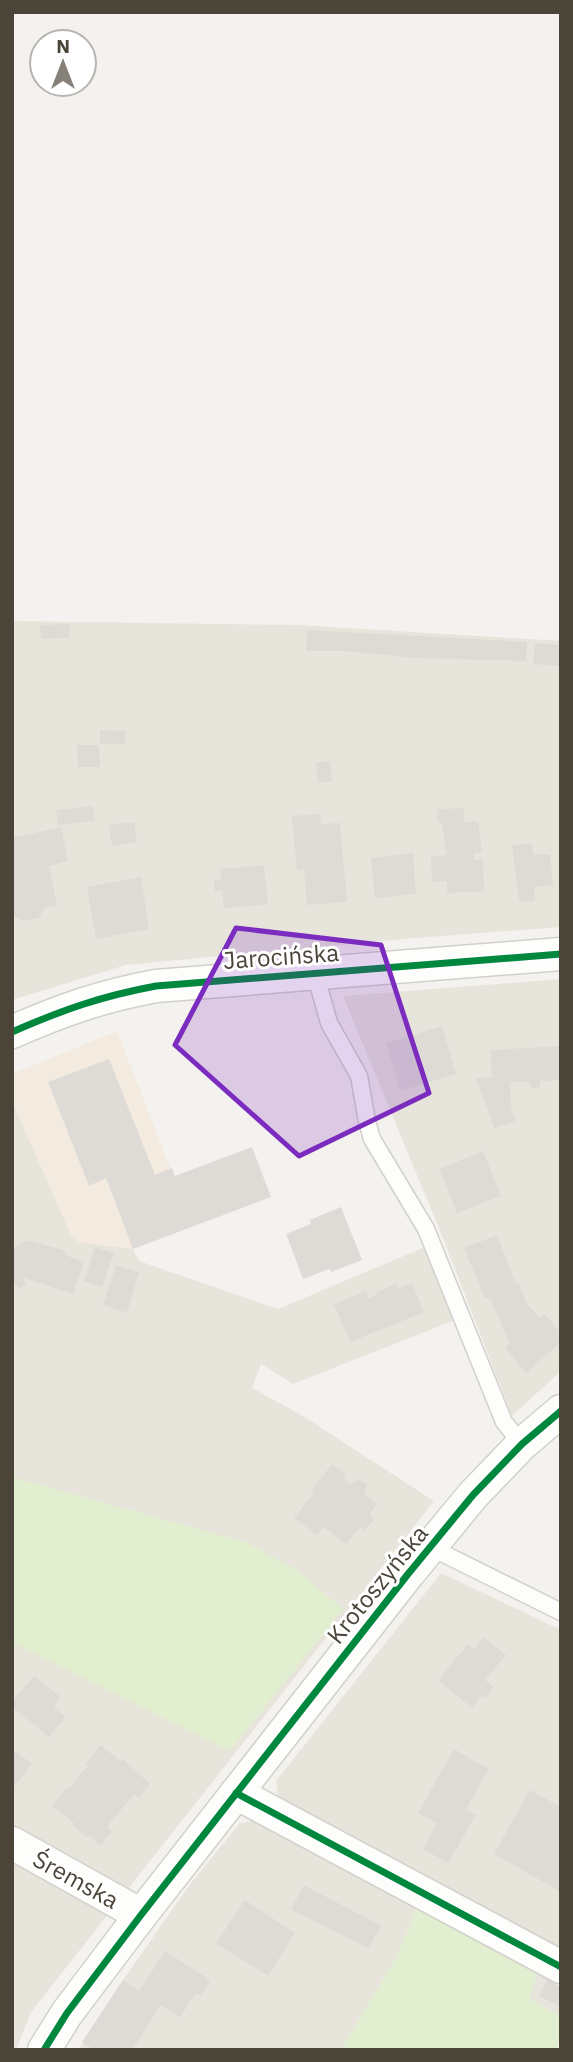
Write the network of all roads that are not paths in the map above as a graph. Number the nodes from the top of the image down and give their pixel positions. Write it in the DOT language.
graph roads {
  1 [pos="561,954"];
  2 [pos="315,973"];
  3 [pos="12,1032"];
  4 [pos="561,1411"];
  5 [pos="523,1444"];
  6 [pos="430,1547"];
  7 [pos="561,1612"];
  8 [pos="236,1793"];
  9 [pos="12,1843"];
  10 [pos="141,1915"];
  11 [pos="561,1967"];
  12 [pos="44,2050"];
  1 -- 2 [label="street, Jarocińska"];
  2 -- 3 [label="street, Jarocińska"];
  2 -- 5 [label="lane"];
  4 -- 5 [label="street, Krotoszyńska"];
  5 -- 6 [label="street, Krotoszyńska"];
  6 -- 7 [label="lane"];
  6 -- 8 [label="street, Krotoszyńska"];
  8 -- 10 [label="street, Krotoszyńska"];
  8 -- 11 [label="street"];
  9 -- 10 [label="street, Śremska"];
  10 -- 12 [label="street, Krotoszyńska"];
}
